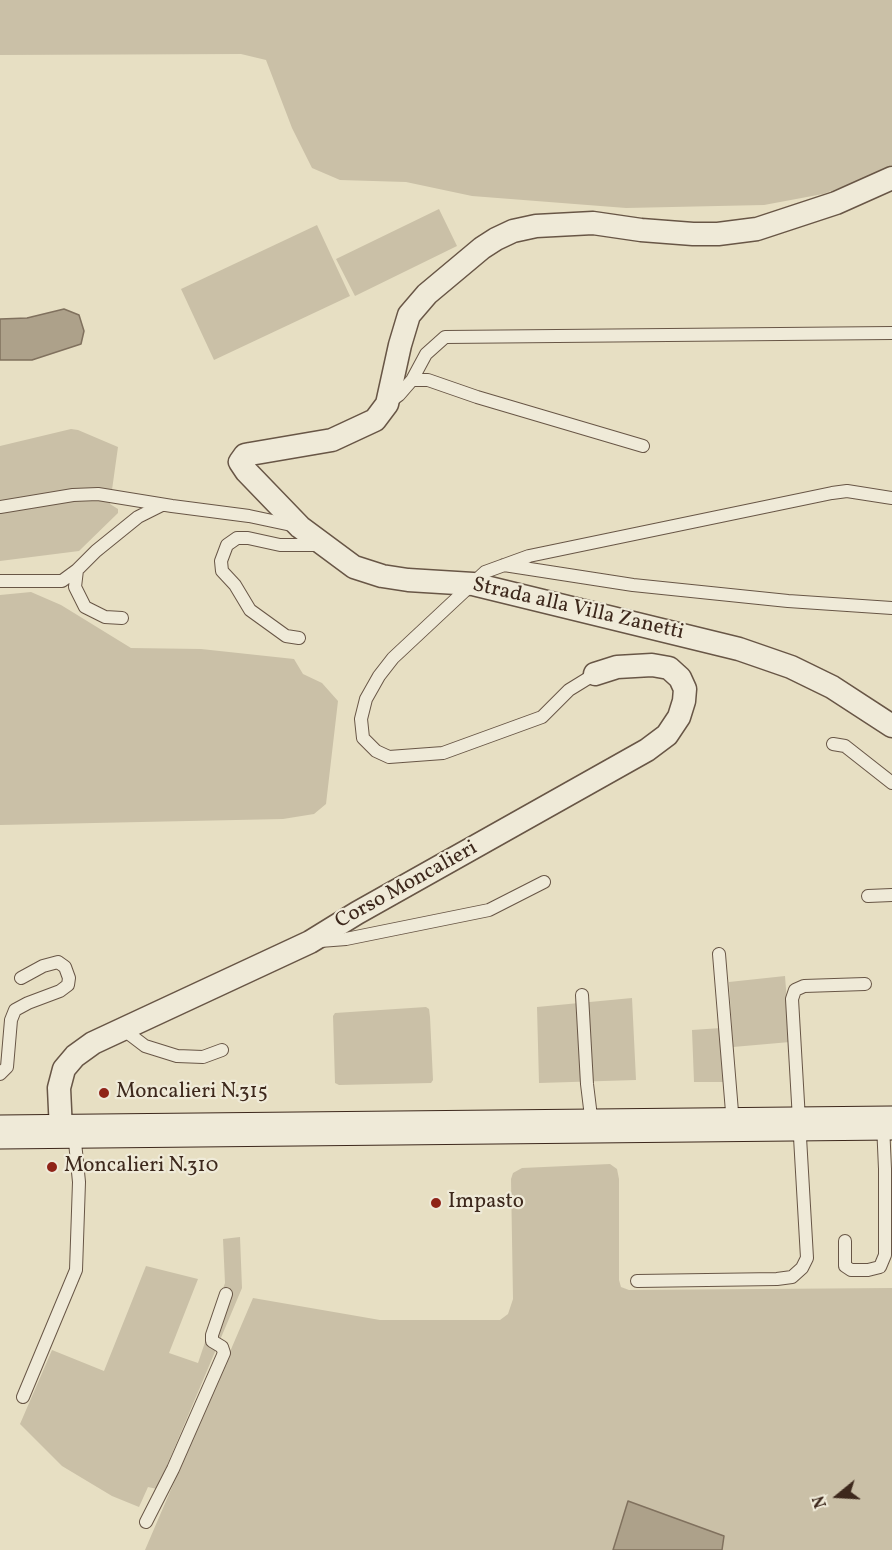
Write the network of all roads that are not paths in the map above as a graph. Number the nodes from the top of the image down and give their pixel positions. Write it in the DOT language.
graph roads {
  1 [pos="892,178"];
  2 [pos="892,333"];
  3 [pos="412,380"];
  4 [pos="387,404"];
  5 [pos="643,446"];
  6 [pos="892,498"];
  7 [pos="162,505"];
  8 [pos="0,507"];
  9 [pos="300,527"];
  10 [pos="324,545"];
  11 [pos="503,565"];
  12 [pos="77,570"];
  13 [pos="0,581"];
  14 [pos="473,584"];
  15 [pos="892,608"];
  16 [pos="122,618"];
  17 [pos="299,638"];
  18 [pos="595,674"];
  19 [pos="892,726"];
  20 [pos="833,744"];
  21 [pos="892,783"];
  22 [pos="544,882"];
  23 [pos="892,895"];
  24 [pos="868,896"];
  25 [pos="310,942"];
  26 [pos="719,954"];
  27 [pos="21,978"];
  28 [pos="866,984"];
  29 [pos="582,995"];
  30 [pos="124,1030"];
  31 [pos="222,1050"];
  32 [pos="0,1074"];
  33 [pos="888,1123"];
  34 [pos="800,1124"];
  35 [pos="734,1125"];
  36 [pos="592,1126"];
  37 [pos="67,1131"];
  38 [pos="0,1132"];
  39 [pos="845,1241"];
  40 [pos="637,1281"];
  41 [pos="226,1294"];
  42 [pos="23,1397"];
  43 [pos="146,1522"];
  1 -- 4 [label="street"];
  2 -- 3 [label="lane"];
  3 -- 4 [label="lane"];
  3 -- 5 [label="lane"];
  4 -- 9 [label="street, Strada alla Villa Zanetti"];
  6 -- 11 [label="lane"];
  7 -- 8 [label="lane"];
  7 -- 9 [label="lane"];
  7 -- 12 [label="lane"];
  9 -- 10 [label="street, Strada alla Villa Zanetti"];
  10 -- 14 [label="street, Strada alla Villa Zanetti"];
  10 -- 17 [label="lane"];
  11 -- 14 [label="lane"];
  11 -- 15 [label="lane"];
  12 -- 13 [label="lane"];
  12 -- 16 [label="lane"];
  14 -- 18 [label="lane"];
  14 -- 19 [label="street, Strada alla Villa Zanetti"];
  18 -- 25 [label="street, Corso Moncalieri"];
  20 -- 21 [label="lane"];
  22 -- 25 [label="lane"];
  23 -- 24 [label="lane"];
  25 -- 30 [label="street, Corso Moncalieri"];
  26 -- 35 [label="lane"];
  27 -- 32 [label="lane"];
  28 -- 34 [label="lane"];
  29 -- 36 [label="lane"];
  30 -- 31 [label="lane"];
  30 -- 37 [label="street, Corso Moncalieri"];
  33 -- 34 [label="main road"];
  33 -- 39 [label="lane"];
  34 -- 35 [label="main road"];
  34 -- 40 [label="lane"];
  35 -- 36 [label="main road"];
  36 -- 37 [label="main road"];
  37 -- 38 [label="main road"];
  37 -- 42 [label="lane"];
  41 -- 43 [label="lane"];
}
